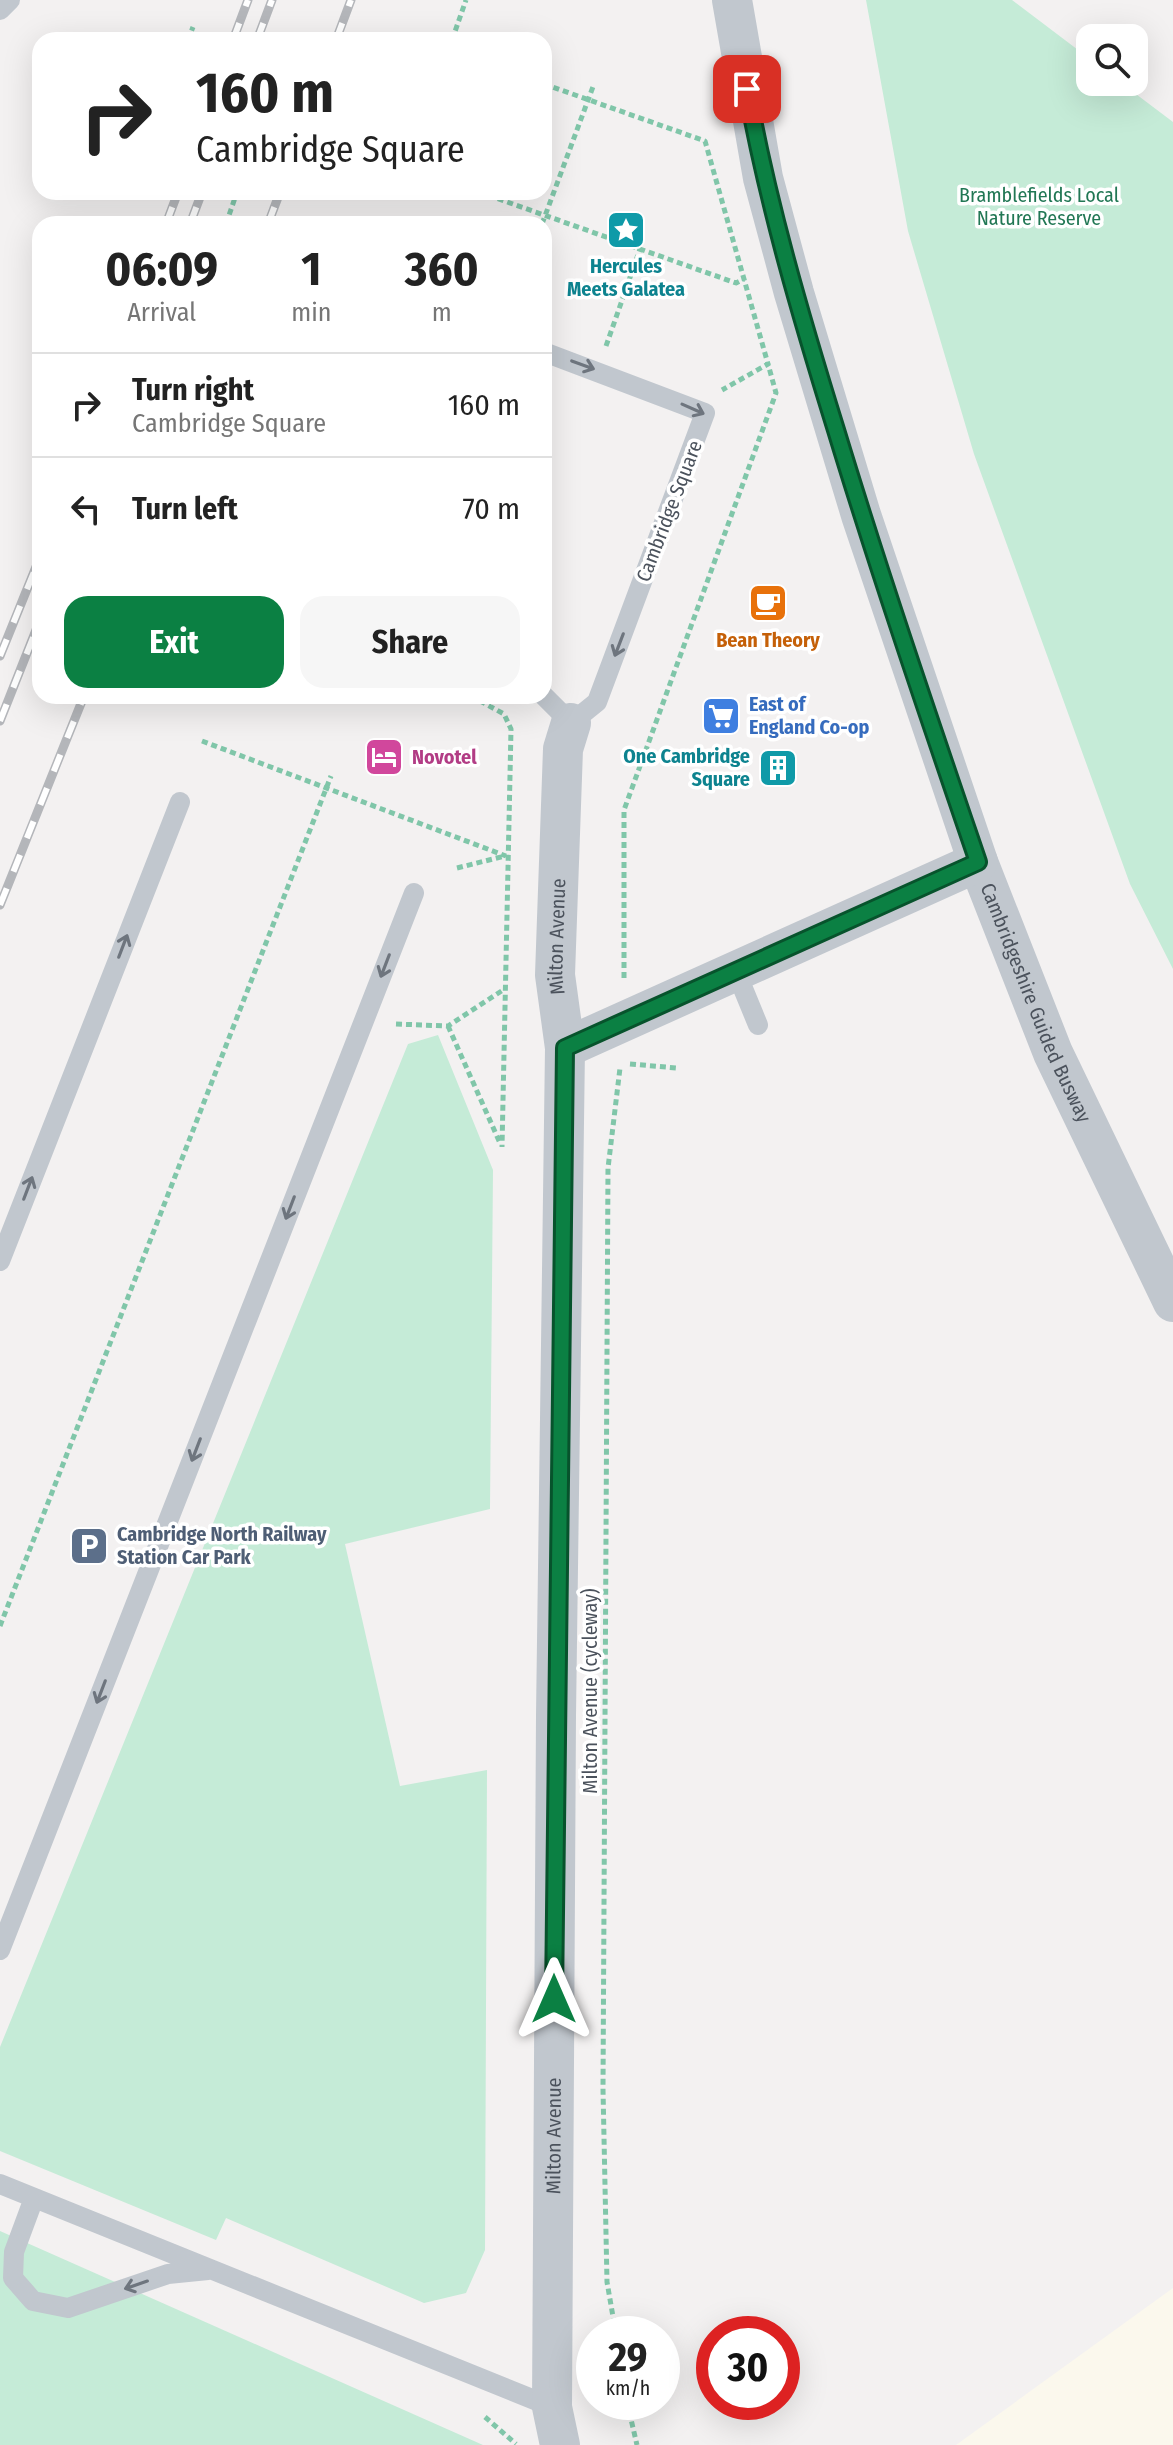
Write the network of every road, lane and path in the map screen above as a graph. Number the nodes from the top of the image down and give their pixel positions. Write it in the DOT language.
graph roads {
  1 [pos="10,0"];
  2 [pos="466,0"];
  3 [pos="732,0"];
  4 [pos="0,10"];
  5 [pos="193,27"];
  6 [pos="191,32"];
  7 [pos="455,32"];
  8 [pos="594,84"];
  9 [pos="552,87"];
  10 [pos="588,100"];
  11 [pos="552,196"];
  12 [pos="502,200"];
  13 [pos="551,200"];
  14 [pos="545,215"];
  15 [pos="552,218"];
  16 [pos="640,249"];
  17 [pos="744,279"];
  18 [pos="552,355"];
  19 [pos="768,364"];
  20 [pos="621,379"];
  21 [pos="705,413"];
  22 [pos="490,704"];
  23 [pos="558,710"];
  24 [pos="202,741"];
  25 [pos="331,776"];
  26 [pos="327,788"];
  27 [pos="180,802"];
  28 [pos="506,856"];
  29 [pos="978,862"];
  30 [pos="457,868"];
  31 [pos="414,893"];
  32 [pos="735,969"];
  33 [pos="624,983"];
  34 [pos="504,990"];
  35 [pos="366,1017"];
  36 [pos="758,1025"];
  37 [pos="448,1026"];
  38 [pos="565,1048"];
  39 [pos="621,1056"];
  40 [pos="620,1064"];
  41 [pos="677,1068"];
  42 [pos="0,1261"];
  43 [pos="1173,1302"];
  44 [pos="0,1626"];
  45 [pos="0,1950"];
  46 [pos="0,2184"];
  47 [pos="34,2198"];
  48 [pos="212,2269"];
  49 [pos="613,2316"];
  50 [pos="631,2420"];
  51 [pos="556,2426"];
  52 [pos="637,2445"];
  1 -- 4 [label="lane"];
  2 -- 7 [label="path"];
  3 -- 29 [label="street, Cambridgeshire Guided Busway"];
  5 -- 6 [label="path"];
  8 -- 10 [label="path"];
  9 -- 10 [label="path"];
  10 -- 11 [label="path"];
  10 -- 17 [label="path"];
  12 -- 14 [label="path"];
  13 -- 14 [label="path"];
  15 -- 16 [label="path"];
  16 -- 17 [label="path"];
  16 -- 20 [label="path"];
  17 -- 19 [label="path"];
  18 -- 20 [label="lane, Cambridge Square, one-way"];
  19 -- 21 [label="path"];
  19 -- 33 [label="path"];
  20 -- 21 [label="lane, Cambridge Square, one-way"];
  21 -- 23 [label="lane, Cambridge Square, one-way"];
  22 -- 28 [label="path"];
  23 -- 38 [label="street, Milton Avenue"];
  24 -- 26 [label="path"];
  25 -- 26 [label="path"];
  26 -- 28 [label="path"];
  26 -- 44 [label="path"];
  42 -- 27 [label="lane, one-way"];
  28 -- 30 [label="path"];
  28 -- 34 [label="path"];
  29 -- 32 [label="street"];
  29 -- 43 [label="street, Cambridgeshire Guided Busway"];
  31 -- 35 [label="lane, one-way"];
  32 -- 36 [label="lane"];
  32 -- 38 [label="street"];
  34 -- 37 [label="path"];
  34 -- 37 [label="path"];
  35 -- 37 [label="path"];
  35 -- 45 [label="lane, one-way"];
  38 -- 51 [label="street, Milton Avenue"];
  39 -- 40 [label="path, Milton Avenue (cycleway)"];
  40 -- 41 [label="path"];
  40 -- 49 [label="path, Milton Avenue (cycleway)"];
  46 -- 47 [label="lane"];
  47 -- 48 [label="lane"];
  48 -- 47 [label="lane, one-way"];
  48 -- 51 [label="lane"];
  50 -- 52 [label="path"];
}
